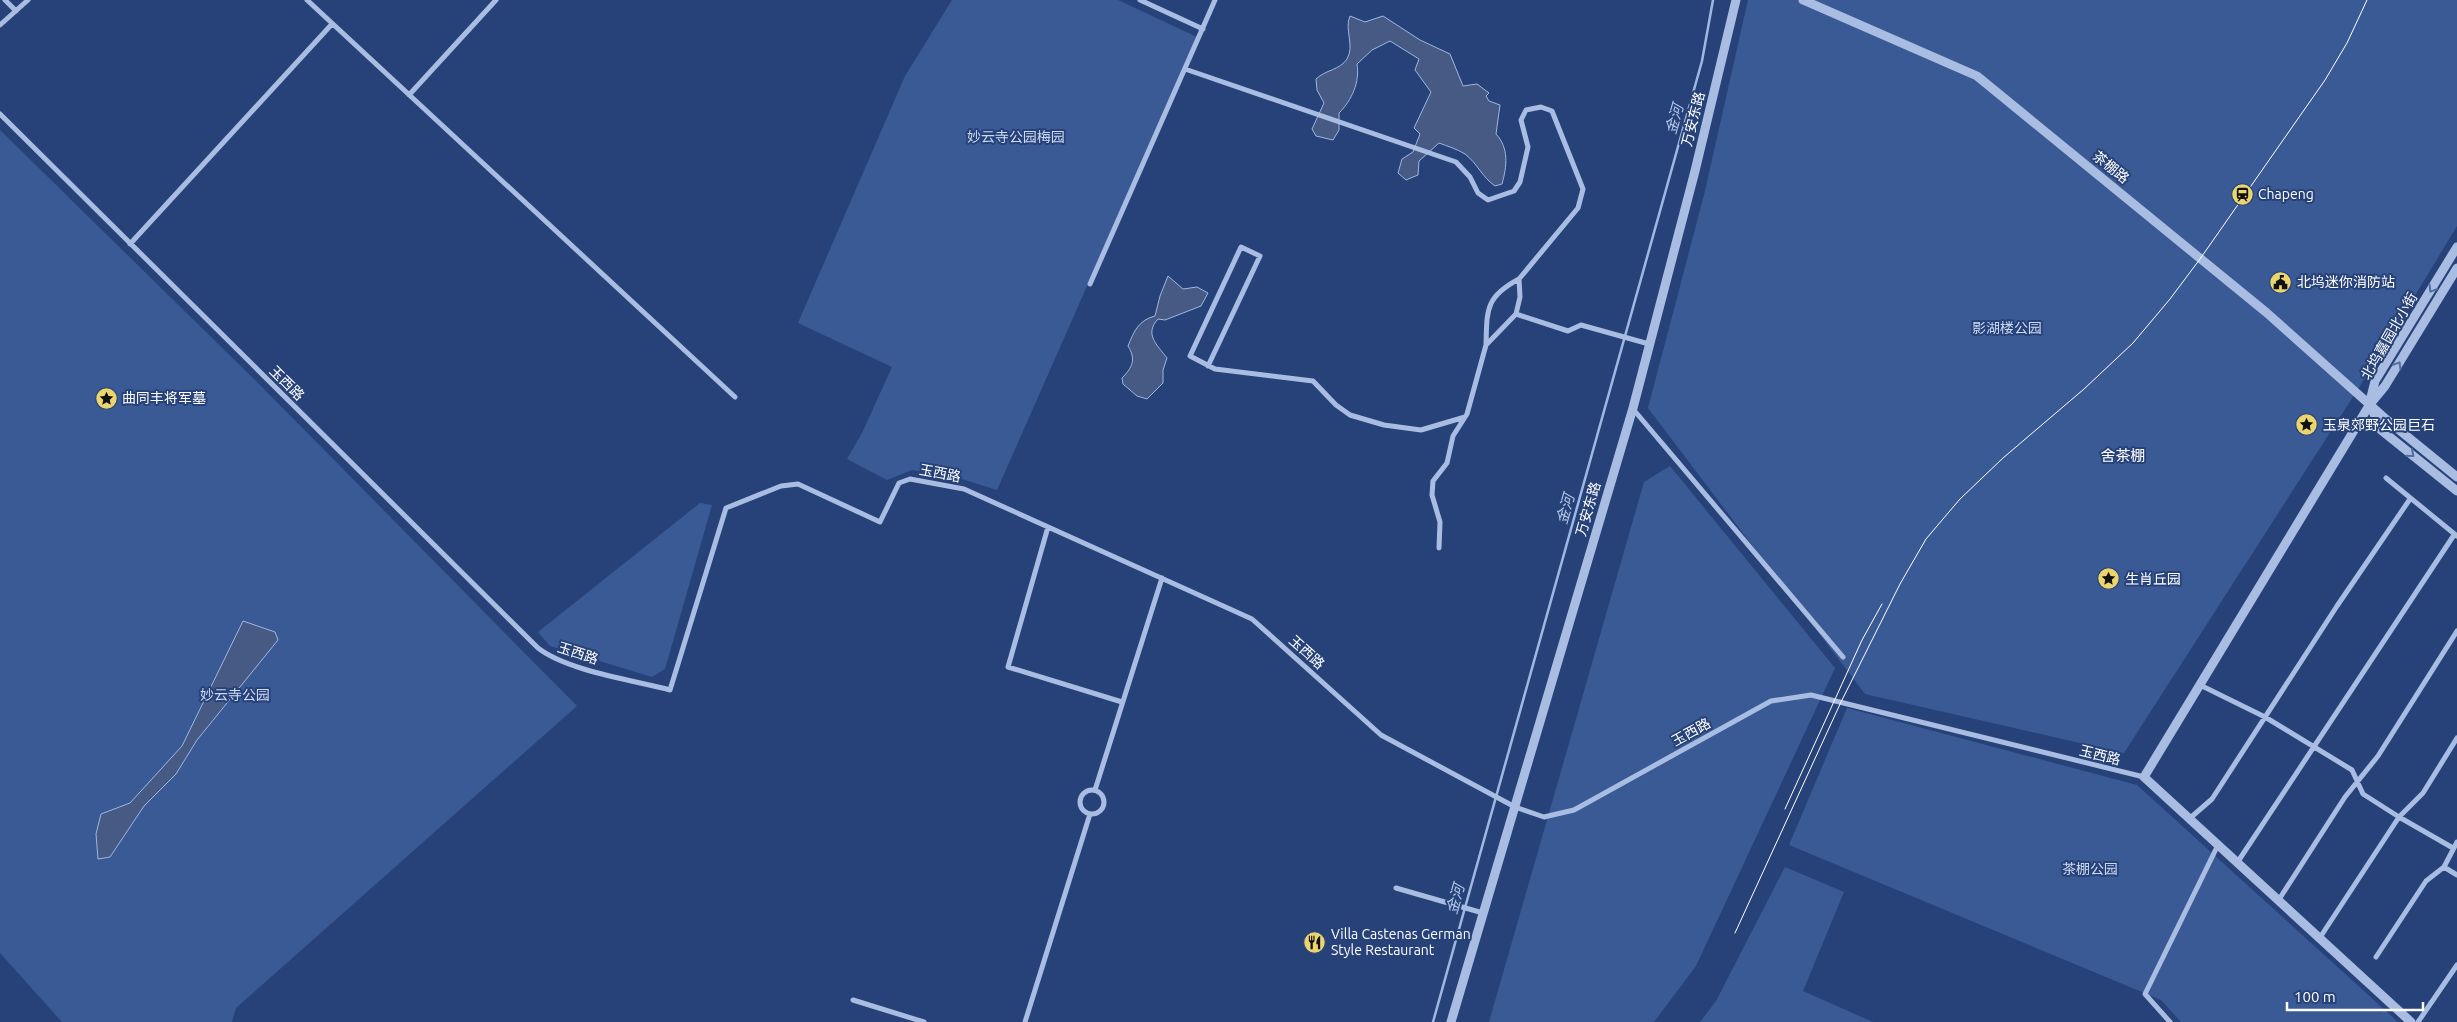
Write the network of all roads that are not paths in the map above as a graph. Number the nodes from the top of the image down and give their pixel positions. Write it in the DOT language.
graph roads {
  1 [pos="5,0"];
  2 [pos="28,0"];
  3 [pos="307,0"];
  4 [pos="496,0"];
  5 [pos="1140,0"];
  6 [pos="1216,0"];
  7 [pos="1736,0"];
  8 [pos="1803,0"];
  9 [pos="16,11"];
  10 [pos="332,24"];
  11 [pos="0,26"];
  12 [pos="1203,29"];
  13 [pos="1185,69"];
  14 [pos="409,94"];
  15 [pos="0,114"];
  16 [pos="130,244"];
  17 [pos="2457,247"];
  18 [pos="2457,268"];
  19 [pos="1519,279"];
  20 [pos="1090,284"];
  21 [pos="1516,314"];
  22 [pos="1649,344"];
  23 [pos="1486,345"];
  24 [pos="1208,366"];
  25 [pos="735,397"];
  26 [pos="2370,404"];
  27 [pos="1632,408"];
  28 [pos="1465,417"];
  29 [pos="2457,477"];
  30 [pos="2386,478"];
  31 [pos="2457,491"];
  32 [pos="2410,500"];
  33 [pos="1048,526"];
  34 [pos="2456,536"];
  35 [pos="1439,548"];
  36 [pos="1162,578"];
  37 [pos="2457,631"];
  38 [pos="1843,657"];
  39 [pos="2200,685"];
  40 [pos="1122,702"];
  41 [pos="2265,717"];
  42 [pos="2457,738"];
  43 [pos="2314,746"];
  44 [pos="2144,778"];
  45 [pos="2358,783"];
  46 [pos="1095,790"];
  47 [pos="1515,806"];
  48 [pos="1090,814"];
  49 [pos="2399,817"];
  50 [pos="2189,819"];
  51 [pos="2457,842"];
  52 [pos="2218,845"];
  53 [pos="2453,848"];
  54 [pos="2236,863"];
  55 [pos="2444,867"];
  56 [pos="2457,874"];
  57 [pos="1396,888"];
  58 [pos="2278,901"];
  59 [pos="1483,913"];
  60 [pos="2319,939"];
  61 [pos="2376,957"];
  62 [pos="2457,965"];
  63 [pos="853,1000"];
  64 [pos="924,1022"];
  65 [pos="1025,1022"];
  66 [pos="1451,1022"];
  67 [pos="2170,1022"];
  68 [pos="2411,1022"];
  69 [pos="2418,1022"];
  1 -- 9 [label="street"];
  2 -- 9 [label="street"];
  3 -- 10 [label="street"];
  4 -- 14 [label="street"];
  5 -- 12 [label="street"];
  6 -- 12 [label="street"];
  7 -- 22 [label="street, 万安东路"];
  8 -- 26 [label="street, 茶棚路"];
  9 -- 11 [label="street"];
  10 -- 14 [label="street"];
  10 -- 16 [label="street"];
  12 -- 13 [label="street"];
  13 -- 19 [label="street"];
  13 -- 20 [label="street"];
  14 -- 25 [label="street"];
  15 -- 16 [label="street, 玉西路"];
  16 -- 33 [label="street, 玉西路"];
  17 -- 26 [label="street, 北坞嘉园北小街, one-way"];
  26 -- 18 [label="street, 北坞嘉园北小街, one-way"];
  19 -- 21 [label="street"];
  19 -- 23 [label="street"];
  21 -- 22 [label="street"];
  21 -- 23 [label="street"];
  22 -- 27 [label="street, 万安东路"];
  23 -- 28 [label="street"];
  24 -- 24 [label="street"];
  24 -- 28 [label="street"];
  26 -- 29 [label="street, 茶棚路"];
  26 -- 31 [label="street, 茶棚路, one-way"];
  26 -- 39 [label="street"];
  27 -- 38 [label="street"];
  27 -- 47 [label="street, 万安东路"];
  28 -- 35 [label="street"];
  30 -- 32 [label="street"];
  32 -- 34 [label="street"];
  32 -- 41 [label="street"];
  33 -- 36 [label="street, 玉西路"];
  33 -- 40 [label="street"];
  34 -- 43 [label="street"];
  36 -- 40 [label="street"];
  36 -- 47 [label="street, 玉西路"];
  37 -- 45 [label="street"];
  39 -- 41 [label="street"];
  39 -- 44 [label="street"];
  40 -- 46 [label="street"];
  41 -- 43 [label="street"];
  41 -- 50 [label="street"];
  42 -- 49 [label="street"];
  43 -- 45 [label="street"];
  43 -- 54 [label="street"];
  44 -- 47 [label="street, 玉西路"];
  44 -- 50 [label="street"];
  45 -- 49 [label="street"];
  45 -- 58 [label="street"];
  46 -- 48 [label="street"];
  46 -- 48 [label="street"];
  47 -- 59 [label="street, 万安东路"];
  48 -- 65 [label="street"];
  49 -- 53 [label="street"];
  49 -- 60 [label="street"];
  50 -- 52 [label="street"];
  51 -- 53 [label="street"];
  52 -- 54 [label="street"];
  52 -- 67 [label="street"];
  53 -- 55 [label="street"];
  54 -- 58 [label="street"];
  55 -- 56 [label="street"];
  55 -- 61 [label="street"];
  57 -- 59 [label="street"];
  58 -- 60 [label="street"];
  59 -- 66 [label="street, 万安东路"];
  60 -- 68 [label="street"];
  62 -- 69 [label="street"];
  63 -- 64 [label="street"];
}
